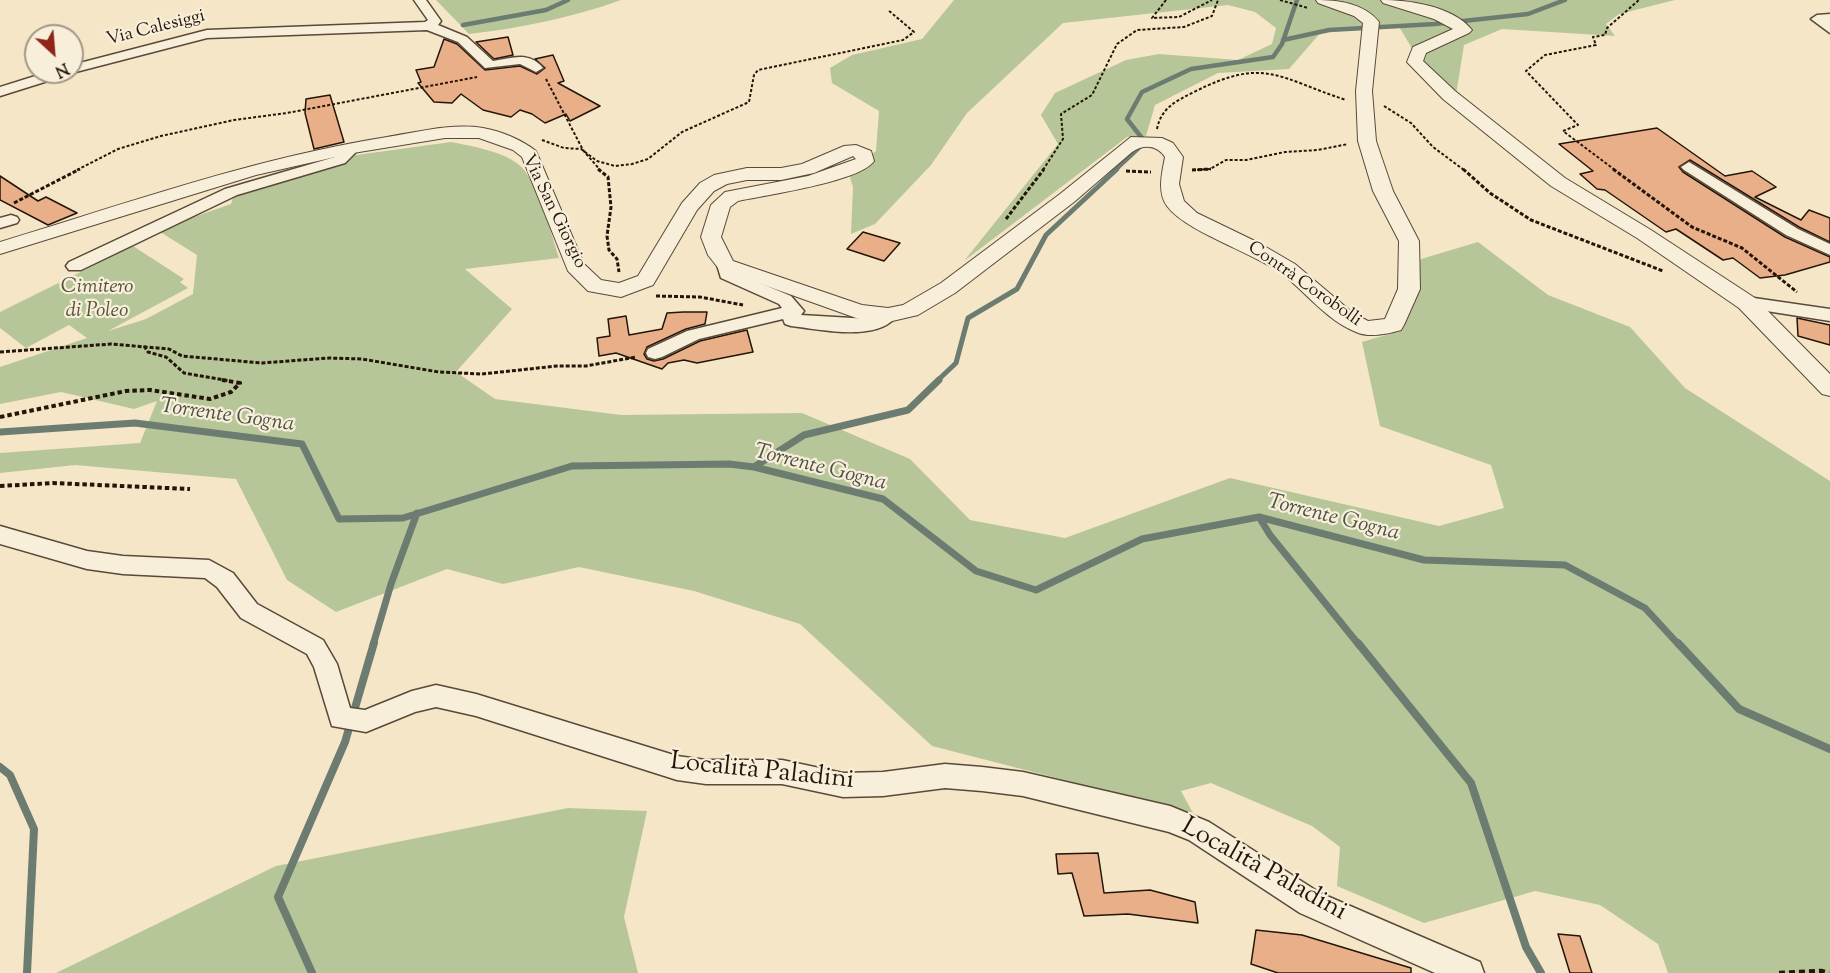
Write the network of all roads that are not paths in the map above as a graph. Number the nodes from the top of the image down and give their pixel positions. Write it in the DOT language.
graph roads {
  1 [pos="420,0"];
  2 [pos="1323,0"];
  3 [pos="1388,0"];
  4 [pos="1830,18"];
  5 [pos="428,26"];
  6 [pos="1830,29"];
  7 [pos="84,66"];
  8 [pos="536,68"];
  9 [pos="25,84"];
  10 [pos="0,92"];
  11 [pos="353,148"];
  12 [pos="1689,167"];
  13 [pos="0,248"];
  14 [pos="1830,250"];
  15 [pos="726,265"];
  16 [pos="75,266"];
  17 [pos="1747,303"];
  18 [pos="888,315"];
  19 [pos="1828,315"];
  20 [pos="791,320"];
  21 [pos="655,352"];
  22 [pos="1830,388"];
  23 [pos="0,535"];
  24 [pos="1469,973"];
  1 -- 5 [label="street"];
  2 -- 18 [label="street, Contrà Corobolli"];
  3 -- 17 [label="street"];
  4 -- 6 [label="street"];
  5 -- 7 [label="street, Via Calesiggi"];
  5 -- 8 [label="street, Via Calesiggi"];
  9 -- 10 [label="street"];
  11 -- 13 [label="street, Via San Giorgio"];
  11 -- 15 [label="street, Via San Giorgio"];
  11 -- 16 [label="street, Via San Giorgio"];
  12 -- 14 [label="street"];
  15 -- 18 [label="street"];
  15 -- 21 [label="street"];
  17 -- 19 [label="street"];
  17 -- 22 [label="street"];
  18 -- 20 [label="street"];
  23 -- 24 [label="street, Località Paladini"];
}
